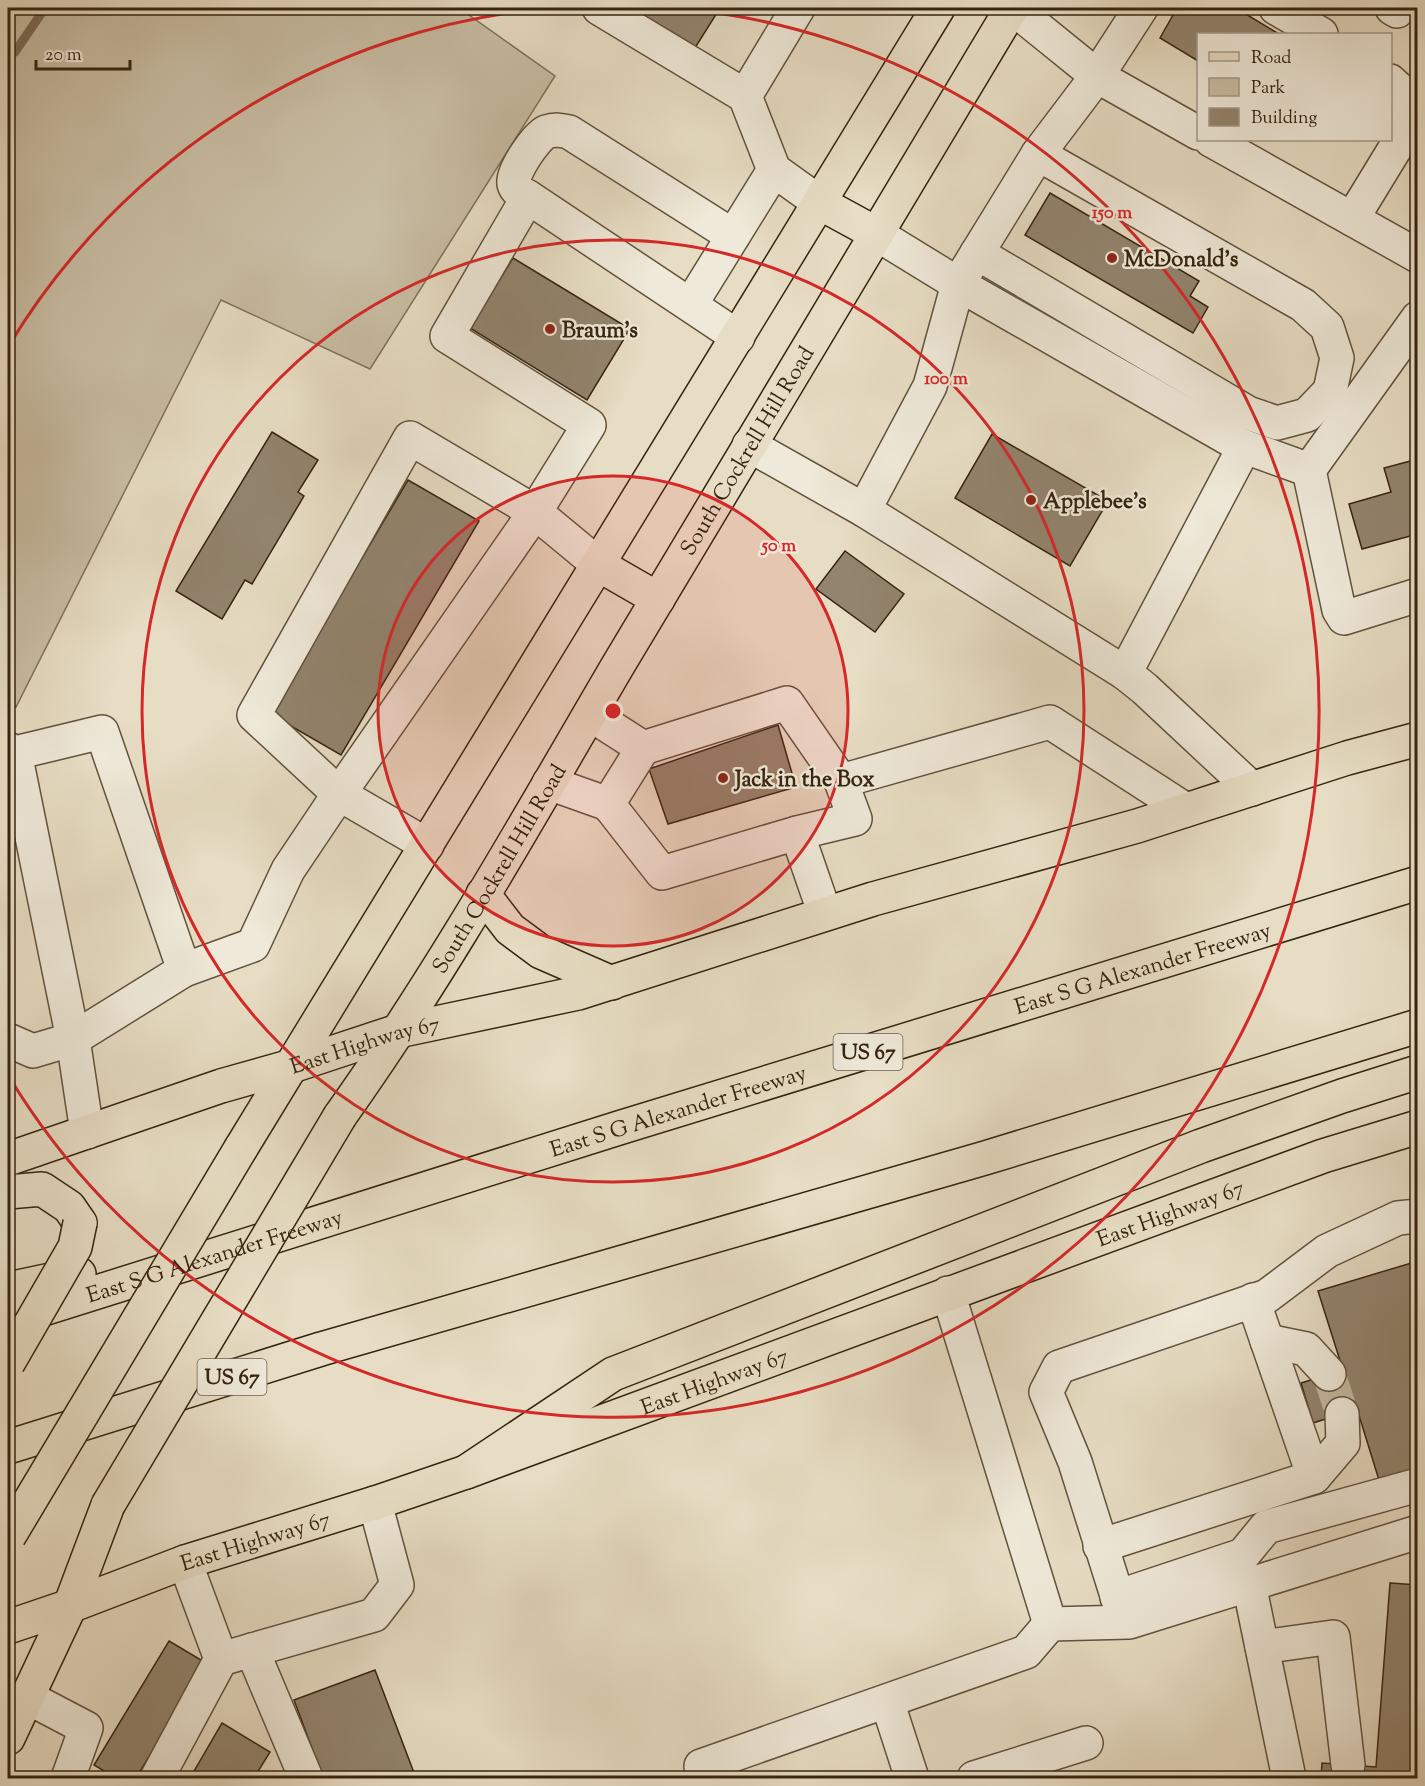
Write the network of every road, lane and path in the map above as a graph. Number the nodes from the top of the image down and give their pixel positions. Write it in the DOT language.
graph roads {
  1 [pos="599,8"];
  2 [pos="798,8"];
  3 [pos="938,8"];
  4 [pos="1013,8"];
  5 [pos="1141,8"];
  6 [pos="1276,8"];
  7 [pos="1392,8"];
  8 [pos="1399,8"];
  9 [pos="1319,33"];
  10 [pos="1097,76"];
  11 [pos="1392,83"];
  12 [pos="745,96"];
  13 [pos="1197,132"];
  14 [pos="1213,141"];
  15 [pos="1038,154"];
  16 [pos="774,170"];
  17 [pos="528,197"];
  18 [pos="820,202"];
  19 [pos="1352,219"];
  20 [pos="875,233"];
  21 [pos="733,236"];
  22 [pos="977,253"];
  23 [pos="1418,256"];
  24 [pos="958,284"];
  25 [pos="691,304"];
  26 [pos="1418,318"];
  27 [pos="738,337"];
  28 [pos="749,445"];
  29 [pos="1240,445"];
  30 [pos="1310,470"];
  31 [pos="864,510"];
  32 [pos="535,512"];
  33 [pos="599,565"];
  34 [pos="1418,595"];
  35 [pos="658,599"];
  36 [pos="1125,673"];
  37 [pos="590,714"];
  38 [pos="1418,739"];
  39 [pos="643,748"];
  40 [pos="11,751"];
  41 [pos="841,781"];
  42 [pos="549,783"];
  43 [pos="1252,789"];
  44 [pos="339,794"];
  45 [pos="608,804"];
  46 [pos="1186,810"];
  47 [pos="797,833"];
  48 [pos="427,845"];
  49 [pos="1418,883"];
  50 [pos="483,894"];
  51 [pos="825,914"];
  52 [pos="184,970"];
  53 [pos="612,983"];
  54 [pos="1418,1026"];
  55 [pos="398,1031"];
  56 [pos="73,1039"];
  57 [pos="8,1040"];
  58 [pos="292,1066"];
  59 [pos="1418,1072"];
  60 [pos="1418,1127"];
  61 [pos="87,1132"];
  62 [pos="8,1159"];
  63 [pos="8,1192"];
  64 [pos="1418,1216"];
  65 [pos="318,1222"];
  66 [pos="8,1289"];
  67 [pos="948,1293"];
  68 [pos="1253,1300"];
  69 [pos="8,1320"];
  70 [pos="1267,1341"];
  71 [pos="8,1363"];
  72 [pos="1329,1374"];
  73 [pos="1342,1414"];
  74 [pos="48,1435"];
  75 [pos="8,1447"];
  76 [pos="8,1455"];
  77 [pos="466,1472"];
  78 [pos="1314,1477"];
  79 [pos="1418,1485"];
  80 [pos="375,1503"];
  81 [pos="1418,1532"];
  82 [pos="8,1538"];
  83 [pos="1100,1546"];
  84 [pos="185,1562"];
  85 [pos="1249,1584"];
  86 [pos="70,1606"];
  87 [pos="1121,1609"];
  88 [pos="1050,1624"];
  89 [pos="8,1627"];
  90 [pos="1262,1647"];
  91 [pos="252,1650"];
  92 [pos="221,1659"];
  93 [pos="27,1697"];
  94 [pos="887,1701"];
  95 [pos="8,1738"];
  96 [pos="1086,1743"];
  97 [pos="1348,1765"];
  98 [pos="72,1777"];
  99 [pos="157,1779"];
  100 [pos="306,1779"];
  101 [pos="705,1779"];
  102 [pos="912,1779"];
  103 [pos="974,1779"];
  104 [pos="1289,1779"];
  1 -- 12 [label="lane"];
  2 -- 12 [label="lane"];
  3 -- 18 [label="main road"];
  4 -- 10 [label="lane"];
  4 -- 20 [label="main road, South Cockrell Hill Road"];
  5 -- 10 [label="lane"];
  6 -- 9 [label="lane"];
  7 -- 8 [label="lane"];
  10 -- 13 [label="lane"];
  10 -- 15 [label="lane"];
  11 -- 19 [label="lane"];
  12 -- 16 [label="lane"];
  14 -- 19 [label="lane"];
  15 -- 22 [label="lane"];
  15 -- 22 [label="lane"];
  16 -- 18 [label="lane"];
  16 -- 21 [label="lane"];
  17 -- 21 [label="lane"];
  17 -- 25 [label="lane"];
  17 -- 32 [label="lane"];
  18 -- 20 [label="main road"];
  18 -- 27 [label="main road"];
  19 -- 23 [label="lane"];
  20 -- 24 [label="lane"];
  20 -- 28 [label="main road, South Cockrell Hill Road"];
  21 -- 25 [label="lane"];
  22 -- 24 [label="lane"];
  24 -- 29 [label="lane"];
  24 -- 31 [label="lane"];
  25 -- 27 [label="lane"];
  26 -- 30 [label="lane"];
  27 -- 33 [label="main road"];
  28 -- 31 [label="lane"];
  28 -- 35 [label="main road, South Cockrell Hill Road"];
  29 -- 30 [label="lane"];
  29 -- 36 [label="lane"];
  30 -- 34 [label="lane"];
  31 -- 36 [label="lane"];
  32 -- 33 [label="lane"];
  32 -- 44 [label="lane"];
  32 -- 44 [label="lane"];
  33 -- 35 [label="main road"];
  33 -- 48 [label="main road"];
  35 -- 37 [label="main road, South Cockrell Hill Road"];
  36 -- 43 [label="lane"];
  37 -- 39 [label="lane"];
  37 -- 42 [label="main road, South Cockrell Hill Road"];
  38 -- 43 [label="main road, East Highway 67"];
  39 -- 41 [label="lane"];
  39 -- 45 [label="lane"];
  40 -- 52 [label="lane"];
  40 -- 56 [label="lane"];
  41 -- 46 [label="lane"];
  41 -- 47 [label="lane"];
  42 -- 45 [label="lane"];
  42 -- 50 [label="main road, South Cockrell Hill Road"];
  43 -- 46 [label="main road, East Highway 67"];
  44 -- 48 [label="lane"];
  44 -- 52 [label="lane"];
  45 -- 47 [label="lane"];
  46 -- 51 [label="main road, East Highway 67"];
  47 -- 51 [label="lane"];
  48 -- 58 [label="main road"];
  49 -- 65 [label="main road, East S G Alexander Freeway / US 67"];
  50 -- 53 [label="main road"];
  50 -- 55 [label="main road, South Cockrell Hill Road"];
  51 -- 53 [label="main road, East Highway 67"];
  52 -- 56 [label="lane"];
  53 -- 55 [label="main road, East Highway 67"];
  54 -- 74 [label="main road, US 67"];
  55 -- 58 [label="main road, East Highway 67"];
  55 -- 86 [label="main road, South Cockrell Hill Road, bridge"];
  56 -- 57 [label="lane"];
  56 -- 61 [label="lane"];
  58 -- 61 [label="main road, East Highway 67"];
  58 -- 82 [label="main road, bridge"];
  59 -- 77 [label="main road"];
  60 -- 67 [label="main road, East Highway 67"];
  61 -- 62 [label="main road, East Highway 67"];
  63 -- 71 [label="main road, bridge"];
  64 -- 68 [label="lane"];
  65 -- 66 [label="main road"];
  65 -- 69 [label="main road, East S G Alexander Freeway / US 67"];
  67 -- 77 [label="main road, East Highway 67"];
  67 -- 88 [label="lane"];
  68 -- 70 [label="lane"];
  68 -- 83 [label="lane"];
  70 -- 72 [label="lane"];
  70 -- 78 [label="lane"];
  73 -- 78 [label="lane"];
  74 -- 75 [label="main road, US 67"];
  74 -- 76 [label="main road"];
  77 -- 80 [label="main road, East Highway 67"];
  78 -- 83 [label="lane"];
  79 -- 87 [label="lane"];
  80 -- 84 [label="main road, East Highway 67"];
  80 -- 91 [label="lane"];
  81 -- 85 [label="lane"];
  83 -- 87 [label="lane"];
  84 -- 86 [label="main road, East Highway 67"];
  84 -- 92 [label="lane"];
  85 -- 87 [label="lane"];
  85 -- 90 [label="lane"];
  86 -- 89 [label="main road, East Highway 67"];
  86 -- 93 [label="main road, South Cockrell Hill Road"];
  87 -- 88 [label="lane"];
  88 -- 94 [label="lane"];
  90 -- 97 [label="lane"];
  90 -- 104 [label="lane"];
  91 -- 92 [label="lane"];
  91 -- 100 [label="lane"];
  92 -- 99 [label="lane"];
  93 -- 95 [label="main road, South Cockrell Hill Road"];
  93 -- 98 [label="lane"];
  94 -- 101 [label="lane"];
  94 -- 102 [label="lane"];
  96 -- 103 [label="lane"];
}
